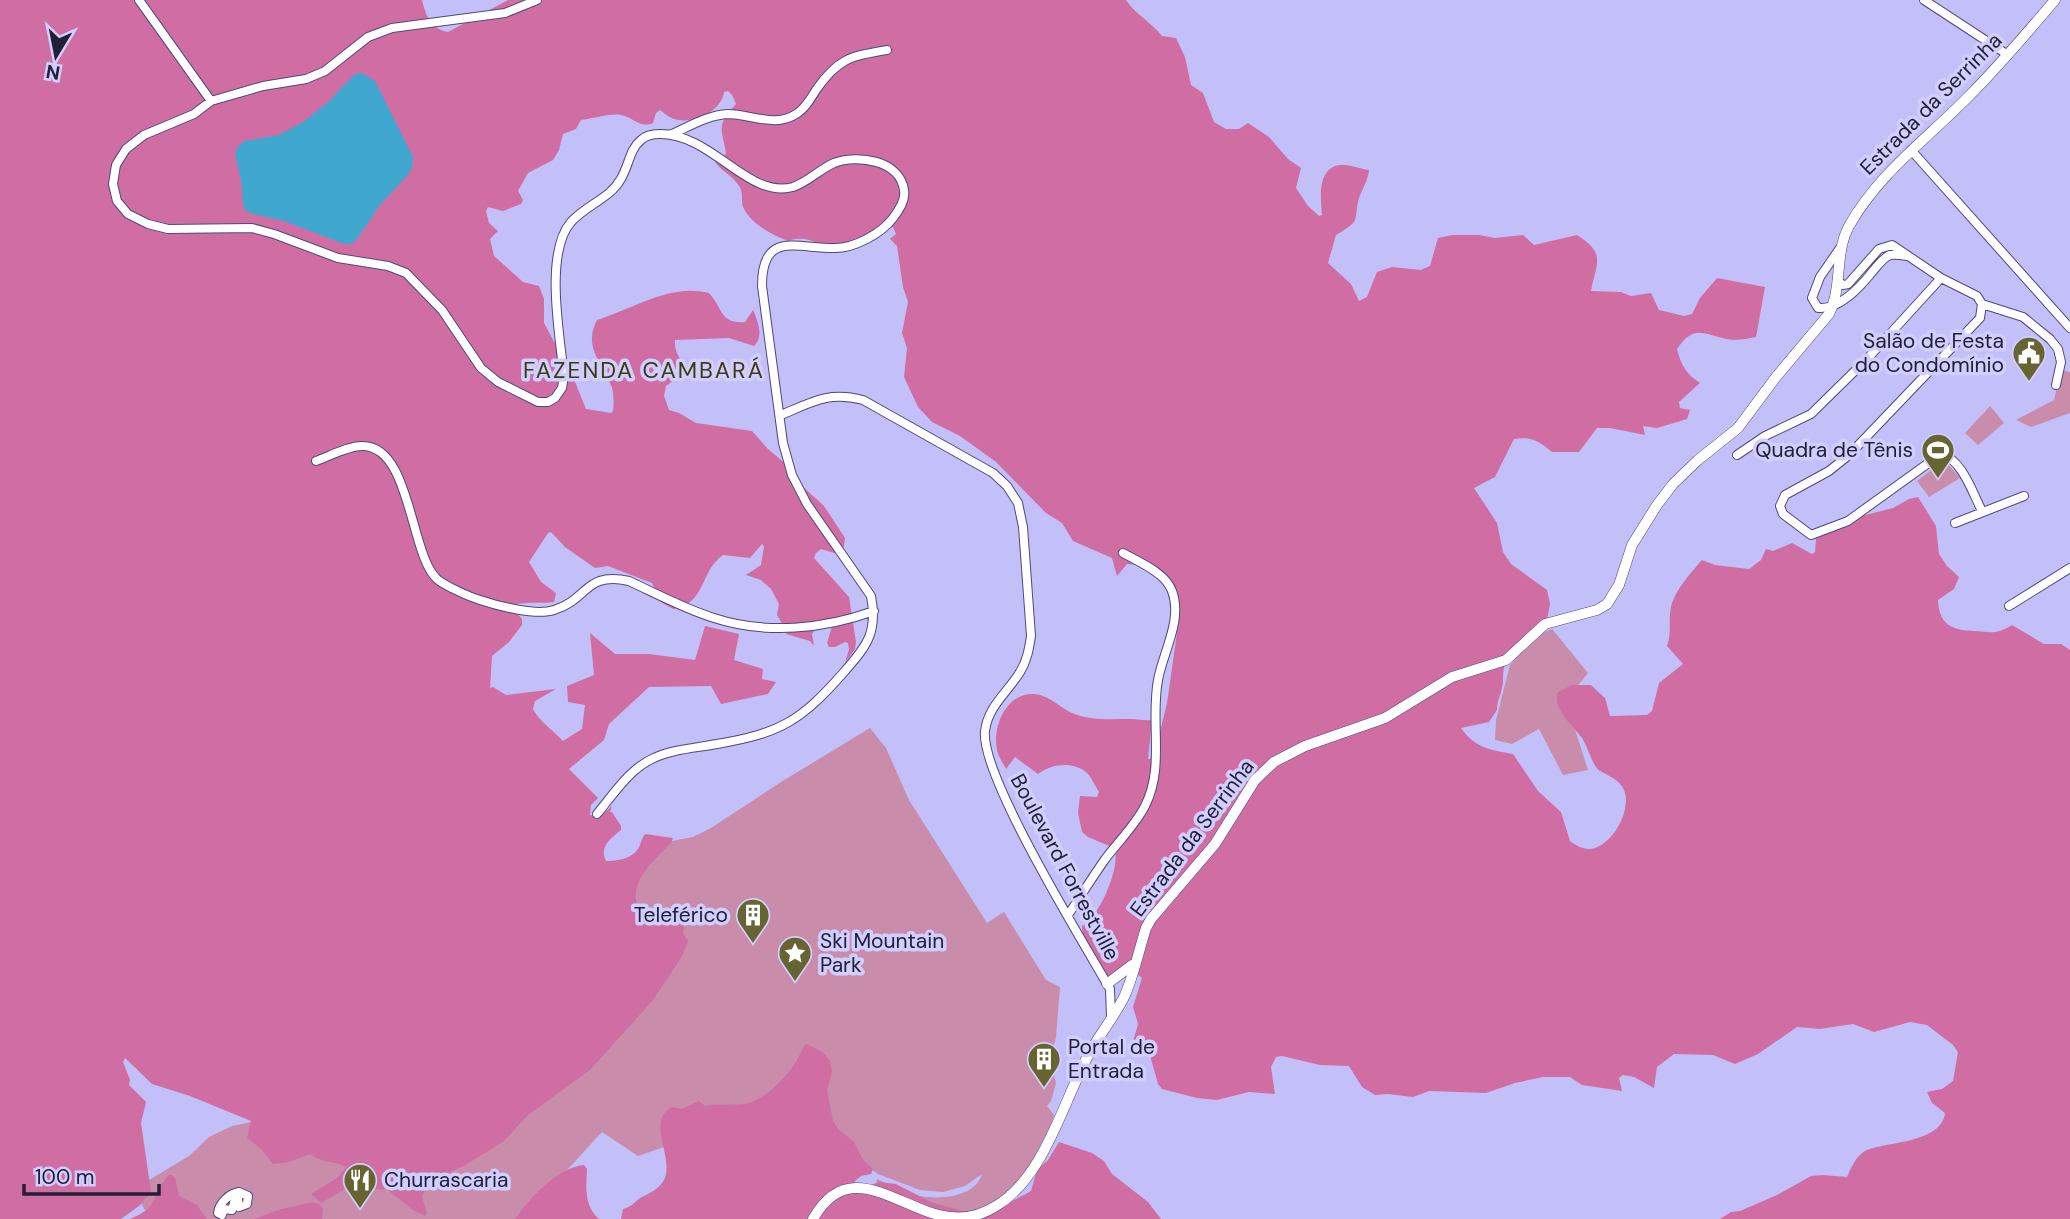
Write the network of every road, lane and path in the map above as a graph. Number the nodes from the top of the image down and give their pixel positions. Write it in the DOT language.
graph roads {
  1 [pos="139,0"];
  2 [pos="537,0"];
  3 [pos="1924,0"];
  4 [pos="2054,0"];
  5 [pos="887,50"];
  6 [pos="2008,55"];
  7 [pos="211,101"];
  8 [pos="672,134"];
  9 [pos="1911,150"];
  10 [pos="1840,247"];
  11 [pos="1910,256"];
  12 [pos="1941,278"];
  13 [pos="1837,280"];
  14 [pos="1982,304"];
  15 [pos="1833,305"];
  16 [pos="2070,328"];
  17 [pos="2056,385"];
  18 [pos="781,415"];
  19 [pos="1737,455"];
  20 [pos="316,461"];
  21 [pos="2024,496"];
  22 [pos="1982,511"];
  23 [pos="1955,523"];
  24 [pos="1123,552"];
  25 [pos="2070,568"];
  26 [pos="2009,606"];
  27 [pos="874,611"];
  28 [pos="597,814"];
  29 [pos="1068,915"];
  30 [pos="1135,962"];
  31 [pos="1108,986"];
  32 [pos="1125,996"];
  33 [pos="1111,1016"];
  34 [pos="218,1213"];
  35 [pos="813,1219"];
  1 -- 7 [label="street"];
  2 -- 7 [label="street"];
  3 -- 6 [label="street"];
  4 -- 6 [label="street, Estrada da Serrinha"];
  5 -- 8 [label="street"];
  6 -- 9 [label="street, Estrada da Serrinha"];
  7 -- 8 [label="street"];
  8 -- 18 [label="street"];
  9 -- 10 [label="street, Estrada da Serrinha"];
  9 -- 16 [label="street"];
  10 -- 13 [label="street, Estrada da Serrinha"];
  10 -- 15 [label="street"];
  11 -- 12 [label="street"];
  11 -- 13 [label="street"];
  11 -- 15 [label="street"];
  12 -- 14 [label="street"];
  12 -- 19 [label="street"];
  13 -- 15 [label="street, Estrada da Serrinha"];
  14 -- 17 [label="street"];
  14 -- 22 [label="street"];
  15 -- 30 [label="street, Estrada da Serrinha"];
  18 -- 27 [label="street"];
  18 -- 29 [label="street, Boulevard Forrestville"];
  20 -- 27 [label="street"];
  21 -- 22 [label="street"];
  22 -- 23 [label="street"];
  24 -- 29 [label="street"];
  25 -- 26 [label="street"];
  27 -- 28 [label="street"];
  29 -- 31 [label="street, Boulevard Forrestville"];
  30 -- 31 [label="street"];
  30 -- 32 [label="street, Estrada da Serrinha"];
  31 -- 32 [label="street"];
  31 -- 33 [label="street"];
  32 -- 33 [label="street, Estrada da Serrinha"];
  33 -- 35 [label="street, Estrada da Serrinha"];
  34 -- 34 [label="street"];
}
